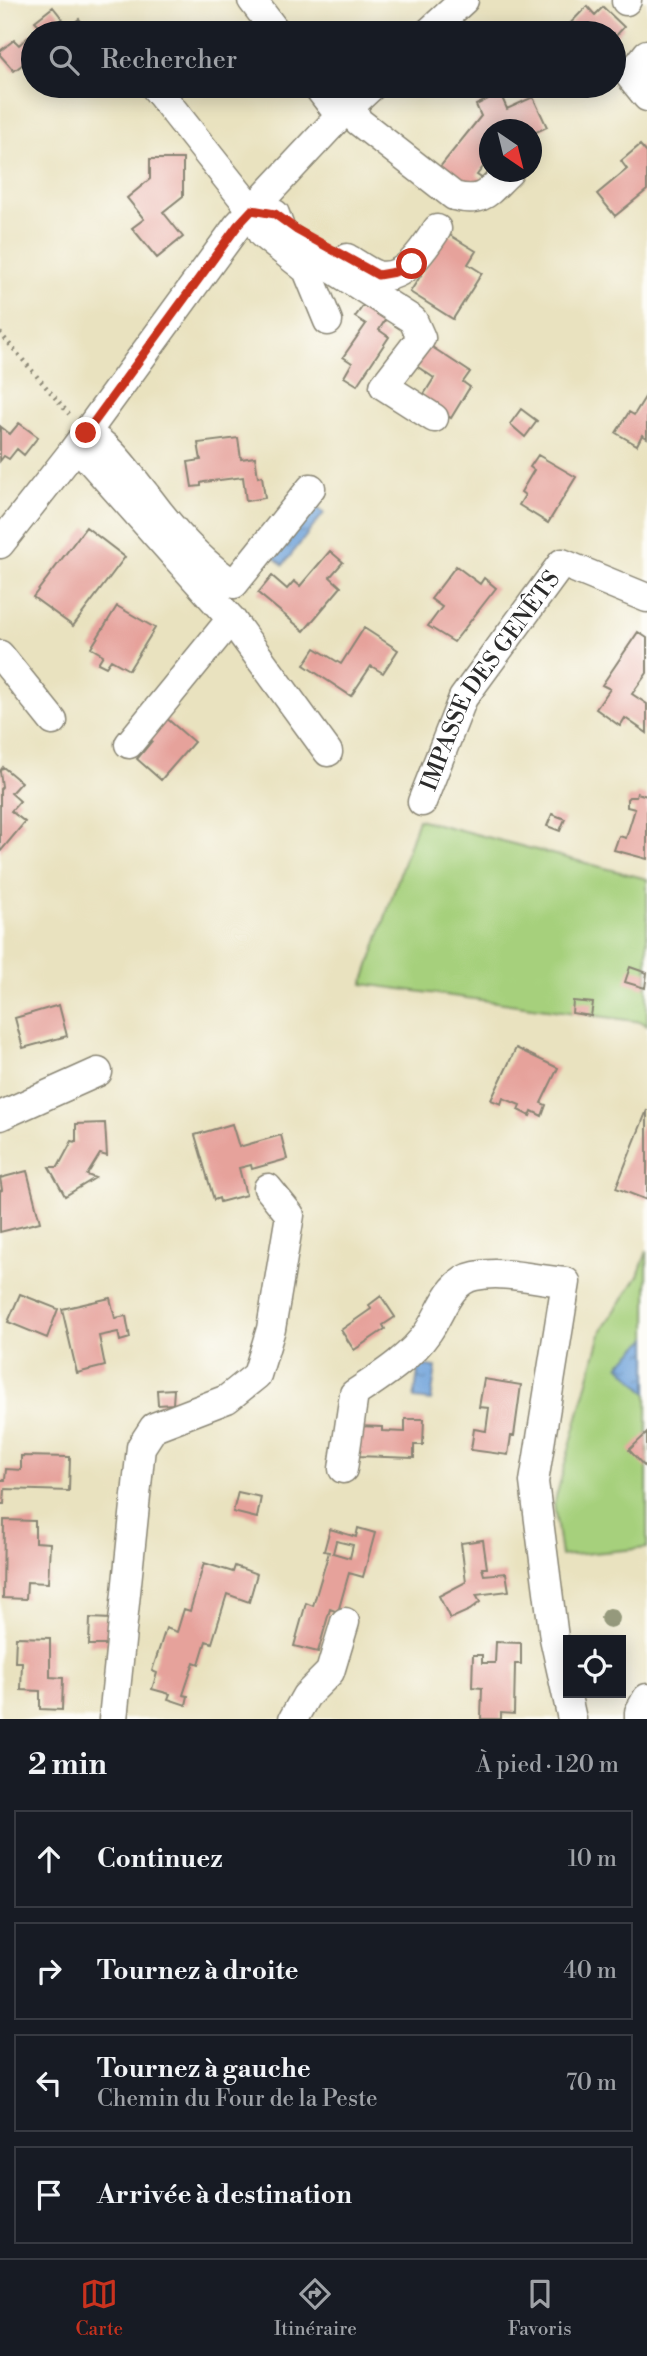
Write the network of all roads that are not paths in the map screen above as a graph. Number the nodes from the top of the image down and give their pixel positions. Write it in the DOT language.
graph roads {
  1 [pos="252,0"];
  2 [pos="464,0"];
  3 [pos="268,21"];
  4 [pos="441,21"];
  5 [pos="647,54"];
  6 [pos="647,97"];
  7 [pos="164,98"];
  8 [pos="332,98"];
  9 [pos="359,98"];
  10 [pos="346,110"];
  11 [pos="498,182"];
  12 [pos="264,212"];
  13 [pos="437,229"];
  14 [pos="327,321"];
  15 [pos="434,418"];
  16 [pos="86,433"];
  17 [pos="311,488"];
  18 [pos="0,544"];
  19 [pos="647,598"];
  20 [pos="231,619"];
  21 [pos="0,655"];
  22 [pos="53,722"];
  23 [pos="129,744"];
  24 [pos="328,752"];
  25 [pos="422,802"];
  26 [pos="98,1072"];
  27 [pos="0,1116"];
  28 [pos="268,1188"];
  29 [pos="343,1469"];
  30 [pos="345,1622"];
  31 [pos="647,1698"];
  32 [pos="113,1719"];
  33 [pos="293,1719"];
  34 [pos="572,1719"];
  35 [pos="639,1719"];
  1 -- 3 [label="street"];
  2 -- 4 [label="street"];
  5 -- 6 [label="street"];
  7 -- 12 [label="street"];
  8 -- 10 [label="street"];
  9 -- 10 [label="street"];
  10 -- 11 [label="street"];
  10 -- 12 [label="street"];
  12 -- 13 [label="street"];
  12 -- 14 [label="street"];
  12 -- 15 [label="street"];
  12 -- 16 [label="street"];
  16 -- 17 [label="street"];
  16 -- 18 [label="street"];
  16 -- 20 [label="street"];
  19 -- 25 [label="street, IMPASSE DES GENÊTS"];
  20 -- 23 [label="street"];
  20 -- 24 [label="street"];
  21 -- 22 [label="street"];
  26 -- 27 [label="street"];
  28 -- 32 [label="street"];
  29 -- 34 [label="street"];
  30 -- 33 [label="street"];
  31 -- 35 [label="street"];
}
